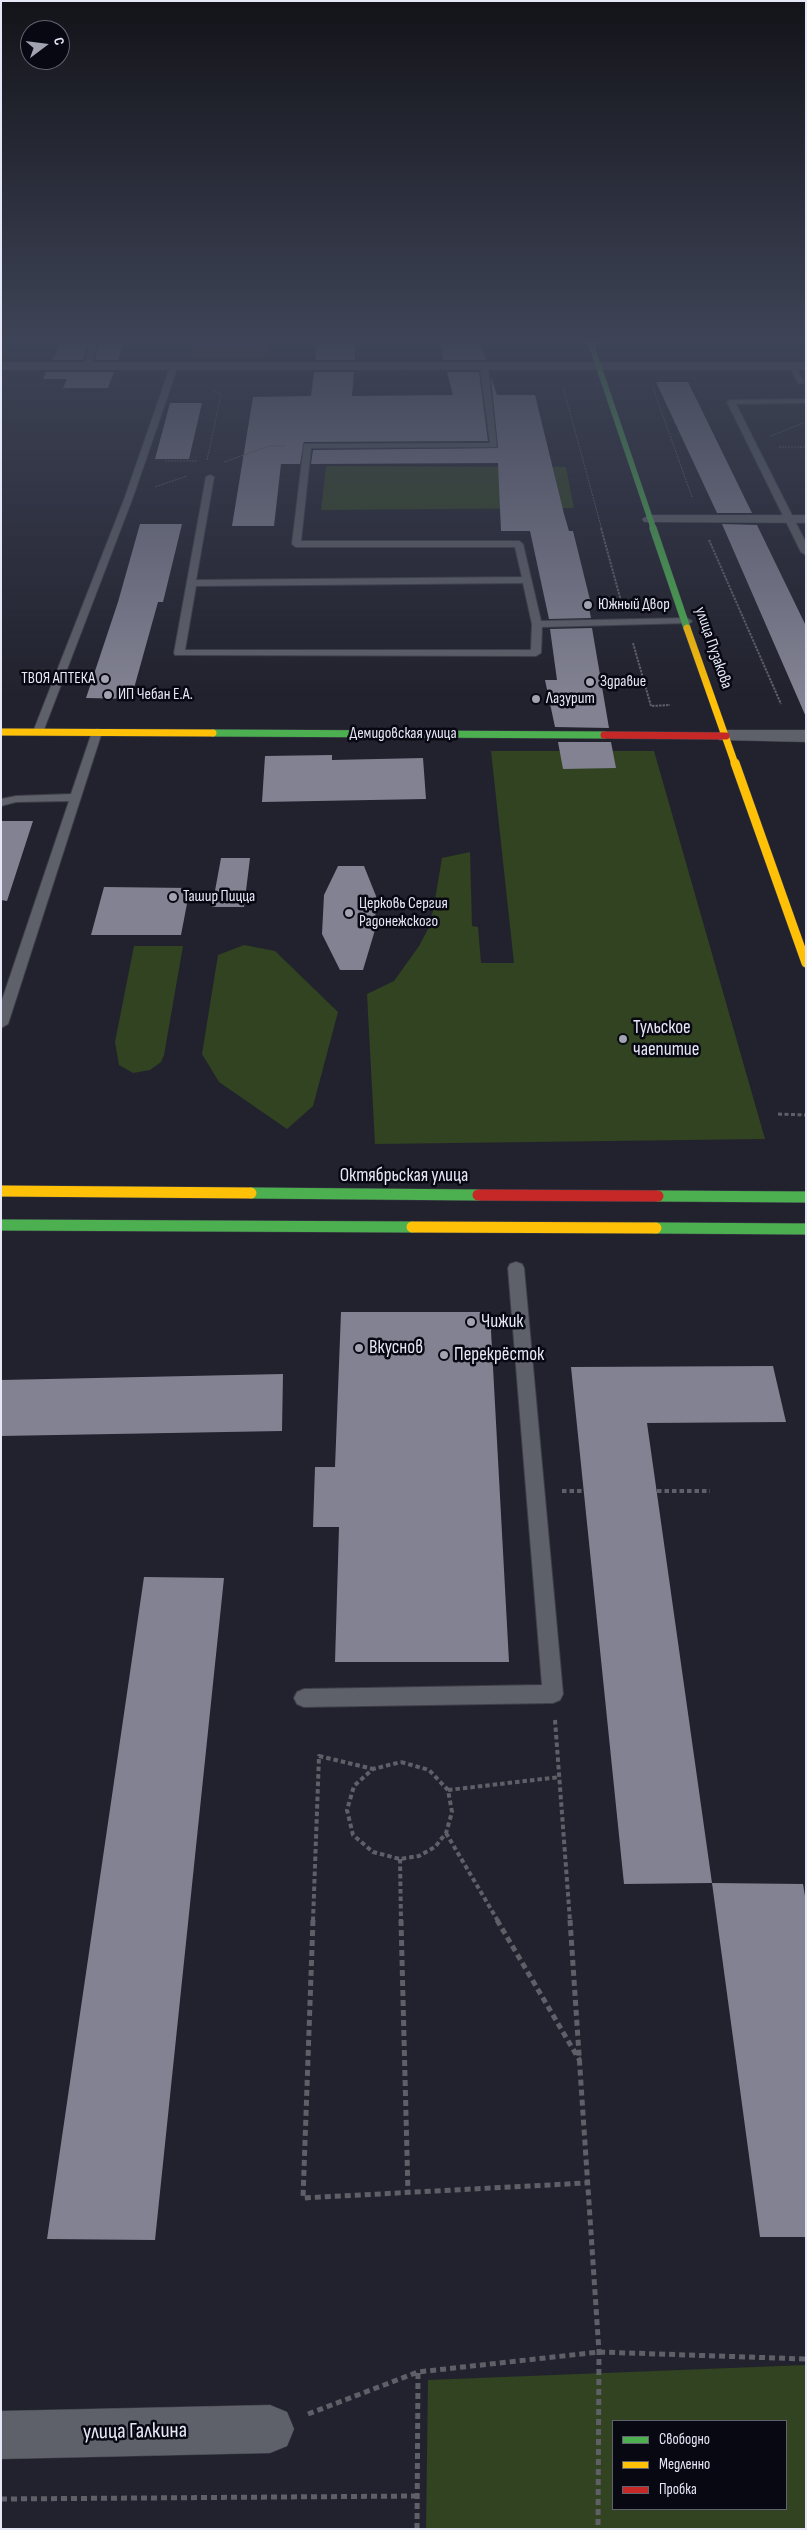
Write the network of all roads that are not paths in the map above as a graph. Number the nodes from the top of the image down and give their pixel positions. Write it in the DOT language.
graph roads {
  1 [pos="141,462"];
  2 [pos="305,462"];
  3 [pos="630,462"];
  4 [pos="761,462"];
  5 [pos="210,477"];
  6 [pos="806,518"];
  7 [pos="649,519"];
  8 [pos="789,519"];
  9 [pos="806,552"];
  10 [pos="527,580"];
  11 [pos="191,584"];
  12 [pos="686,621"];
  13 [pos="537,624"];
  14 [pos="1,732"];
  15 [pos="38,732"];
  16 [pos="97,732"];
  17 [pos="726,736"];
  18 [pos="806,736"];
  19 [pos="74,797"];
  20 [pos="1,803"];
  21 [pos="806,963"];
  22 [pos="1,1024"];
  23 [pos="1,1191"];
  24 [pos="800,1203"];
  25 [pos="1,1225"];
  26 [pos="806,1229"];
  27 [pos="516,1268"];
  28 [pos="304,1698"];
  29 [pos="270,2429"];
  30 [pos="1,2435"];
  1 -- 15 [label="lane"];
  2 -- 10 [label="lane"];
  3 -- 7 [label="street, улица Пузакова"];
  4 -- 8 [label="lane"];
  5 -- 11 [label="lane"];
  6 -- 8 [label="street"];
  7 -- 8 [label="street"];
  7 -- 12 [label="street, улица Пузакова"];
  8 -- 9 [label="lane"];
  10 -- 11 [label="lane"];
  10 -- 13 [label="lane"];
  11 -- 13 [label="lane"];
  12 -- 13 [label="lane"];
  12 -- 17 [label="street, улица Пузакова"];
  14 -- 15 [label="street, Демидовская улица"];
  15 -- 16 [label="street, Демидовская улица"];
  16 -- 17 [label="street, Демидовская улица"];
  16 -- 19 [label="lane"];
  17 -- 18 [label="street, Демидовская улица"];
  17 -- 21 [label="street, улица Пузакова"];
  19 -- 20 [label="lane"];
  19 -- 22 [label="lane"];
  23 -- 24 [label="street, Октябрьская улица"];
  24 -- 26 [label="street"];
  25 -- 26 [label="street"];
  27 -- 28 [label="lane"];
  29 -- 30 [label="street, улица Галкина"];
}
